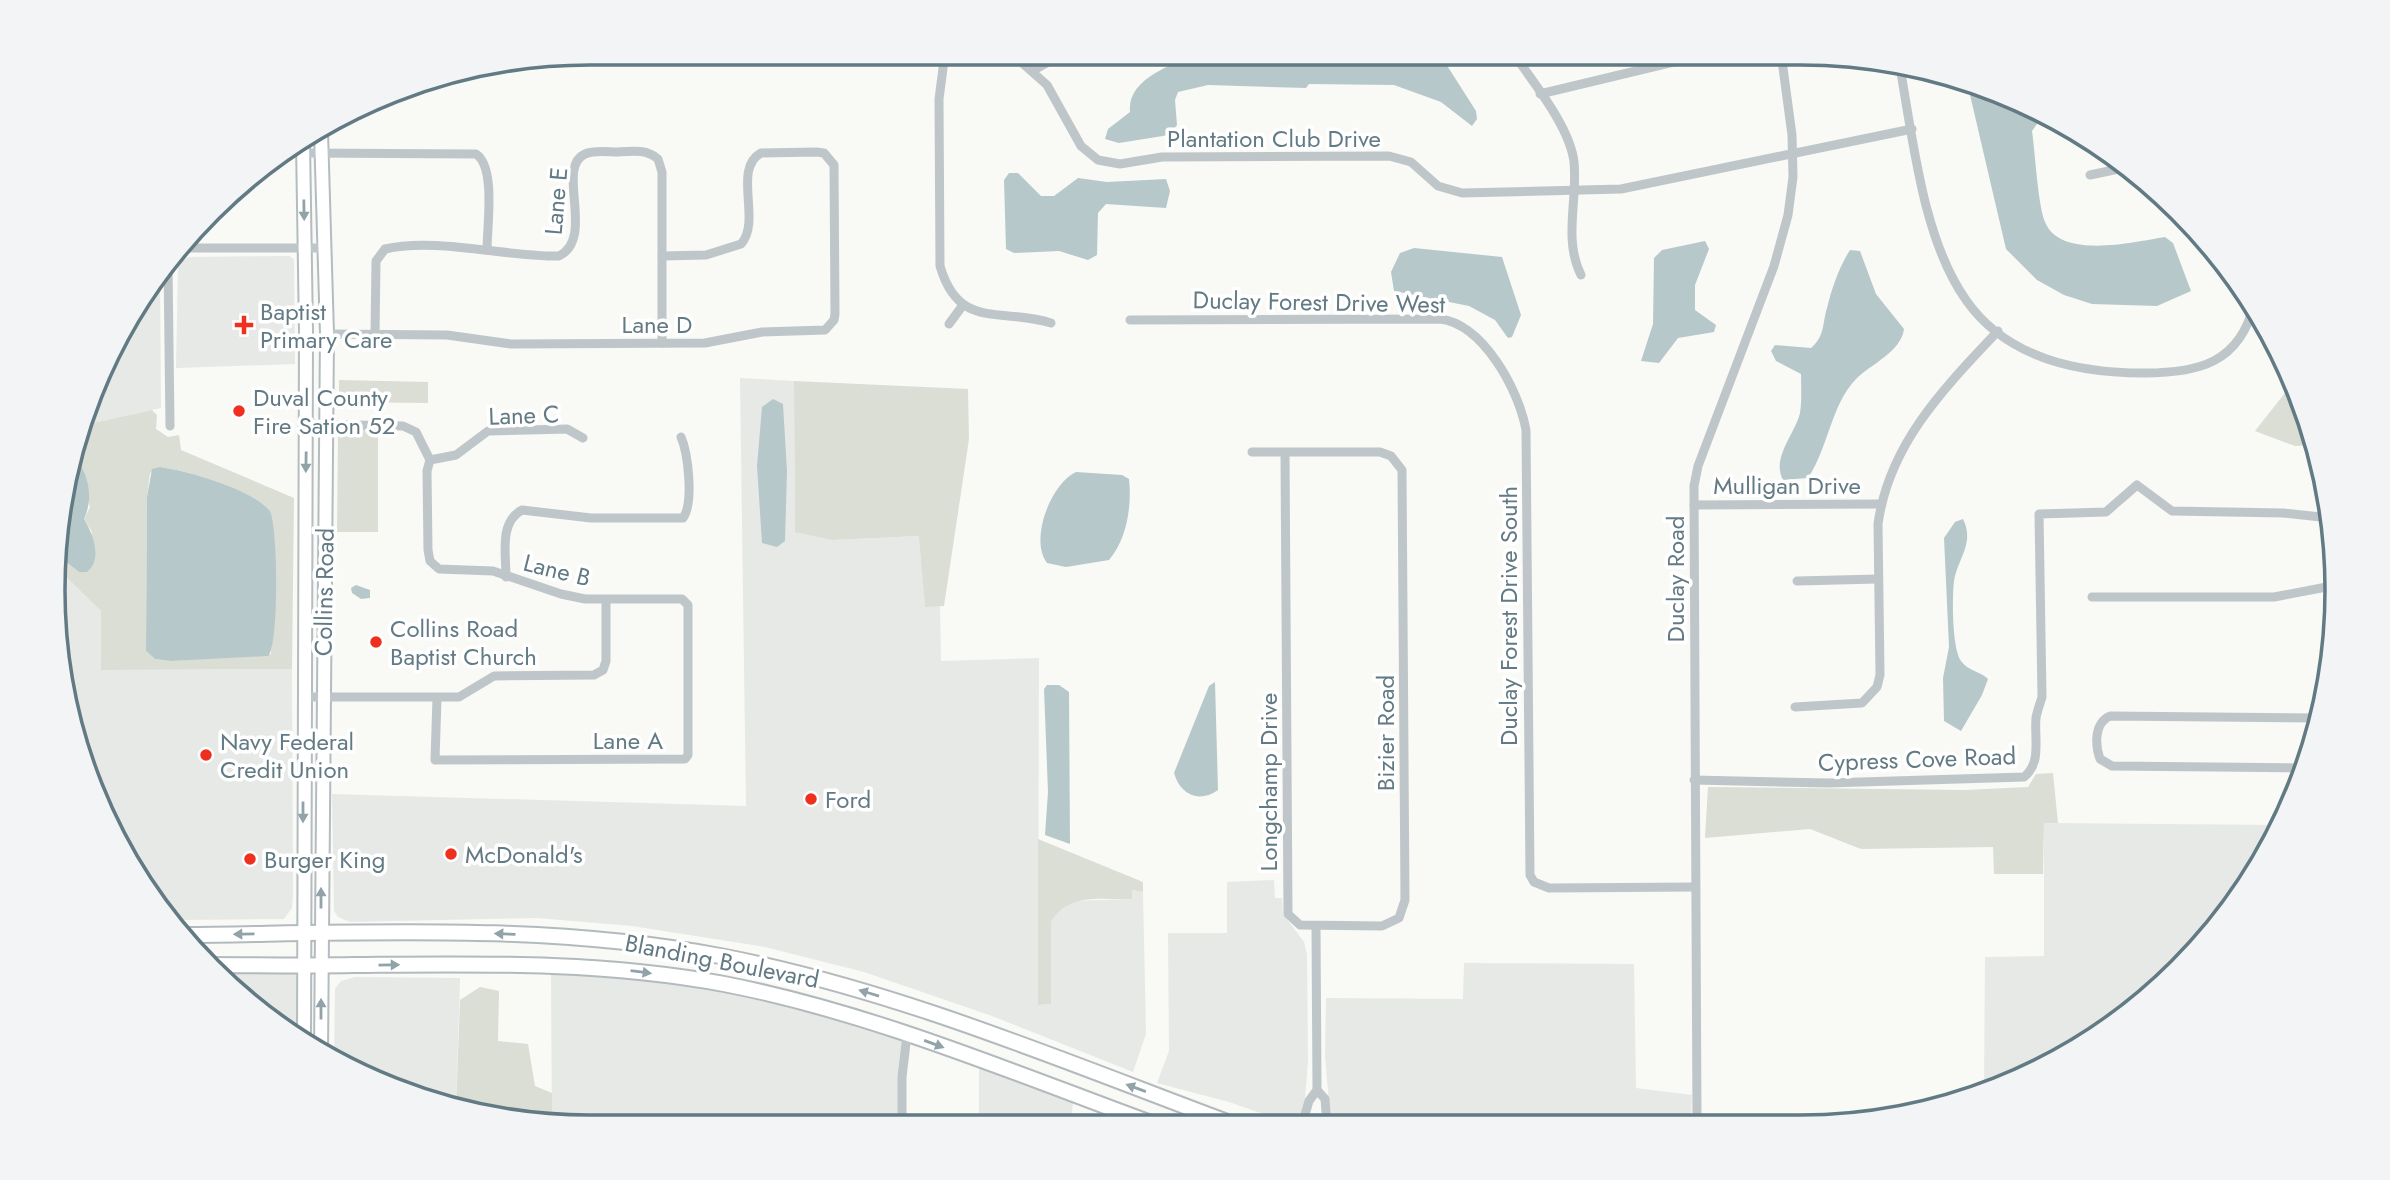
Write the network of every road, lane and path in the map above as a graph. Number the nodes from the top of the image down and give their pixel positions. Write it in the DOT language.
graph roads {
  1 [pos="943,65"];
  2 [pos="1025,65"];
  3 [pos="1042,65"];
  4 [pos="1521,65"];
  5 [pos="1659,65"];
  6 [pos="1783,65"];
  7 [pos="1032,71"];
  8 [pos="1902,75"];
  9 [pos="1540,94"];
  10 [pos="1912,129"];
  11 [pos="321,139"];
  12 [pos="306,148"];
  13 [pos="303,150"];
  14 [pos="322,153"];
  15 [pos="1793,153"];
  16 [pos="2115,169"];
  17 [pos="2090,174"];
  18 [pos="1573,192"];
  19 [pos="192,248"];
  20 [pos="305,248"];
  21 [pos="325,248"];
  22 [pos="487,250"];
  23 [pos="662,256"];
  24 [pos="1581,275"];
  25 [pos="168,277"];
  26 [pos="963,306"];
  27 [pos="2249,317"];
  28 [pos="1130,320"];
  29 [pos="1051,323"];
  30 [pos="949,324"];
  31 [pos="1998,331"];
  32 [pos="327,334"];
  33 [pos="375,334"];
  34 [pos="662,343"];
  35 [pos="1492,357"];
  36 [pos="306,424"];
  37 [pos="327,424"];
  38 [pos="170,426"];
  39 [pos="681,437"];
  40 [pos="583,438"];
  41 [pos="1252,452"];
  42 [pos="1285,453"];
  43 [pos="430,460"];
  44 [pos="1881,504"];
  45 [pos="1694,505"];
  46 [pos="2320,517"];
  47 [pos="506,577"];
  48 [pos="1878,579"];
  49 [pos="1797,581"];
  50 [pos="2325,587"];
  51 [pos="2092,597"];
  52 [pos="606,600"];
  53 [pos="303,697"];
  54 [pos="437,698"];
  55 [pos="323,699"];
  56 [pos="1795,707"];
  57 [pos="2309,718"];
  58 [pos="2294,768"];
  59 [pos="1694,780"];
  60 [pos="1695,887"];
  61 [pos="1316,926"];
  62 [pos="303,933"];
  63 [pos="321,933"];
  64 [pos="194,935"];
  65 [pos="573,938"];
  66 [pos="223,965"];
  67 [pos="573,965"];
  68 [pos="303,966"];
  69 [pos="321,966"];
  70 [pos="830,981"];
  71 [pos="823,1007"];
  72 [pos="304,1031"];
  73 [pos="907,1035"];
  74 [pos="321,1041"];
  75 [pos="1075,1066"];
  76 [pos="1317,1090"];
  77 [pos="1066,1092"];
  78 [pos="902,1115"];
  79 [pos="1129,1115"];
  80 [pos="1208,1115"];
  81 [pos="1305,1115"];
  82 [pos="1326,1115"];
  83 [pos="1697,1115"];
  1 -- 26 [label="street"];
  2 -- 7 [label="street, Plantation Club Drive"];
  3 -- 7 [label="street"];
  4 -- 9 [label="street"];
  5 -- 9 [label="street"];
  6 -- 15 [label="street, Duclay Road"];
  7 -- 18 [label="street, Plantation Club Drive"];
  8 -- 10 [label="street"];
  9 -- 18 [label="street"];
  10 -- 15 [label="street, Plantation Club Drive"];
  10 -- 31 [label="street"];
  11 -- 14 [label="main road, Collins Road"];
  12 -- 14 [label="street"];
  13 -- 20 [label="main road, Collins Road, one-way"];
  14 -- 21 [label="main road, Collins Road"];
  14 -- 22 [label="street"];
  15 -- 18 [label="street, Plantation Club Drive"];
  15 -- 45 [label="street, Duclay Road"];
  16 -- 17 [label="street"];
  18 -- 24 [label="street"];
  19 -- 20 [label="street"];
  20 -- 21 [label="street"];
  20 -- 36 [label="main road, Collins Road"];
  21 -- 32 [label="main road, Collins Road"];
  22 -- 23 [label="street, Lane E"];
  22 -- 33 [label="street"];
  23 -- 34 [label="street"];
  23 -- 34 [label="street, Lane D"];
  25 -- 38 [label="street"];
  26 -- 29 [label="street"];
  26 -- 30 [label="street"];
  27 -- 31 [label="street"];
  28 -- 35 [label="street, Duclay Forest Drive West"];
  31 -- 44 [label="street"];
  32 -- 33 [label="street, Lane D"];
  32 -- 37 [label="main road, Collins Road"];
  33 -- 34 [label="street, Lane D"];
  35 -- 60 [label="street, Duclay Forest Drive South"];
  36 -- 37 [label="street"];
  36 -- 53 [label="main road, Collins Road, one-way"];
  37 -- 43 [label="street"];
  37 -- 55 [label="main road, Collins Road"];
  39 -- 47 [label="street, Lane B"];
  40 -- 43 [label="street, Lane C"];
  41 -- 42 [label="street"];
  42 -- 61 [label="street, Longchamp Drive"];
  42 -- 61 [label="street, Bizier Road"];
  43 -- 47 [label="street, Lane B"];
  44 -- 45 [label="street, Mulligan Drive"];
  44 -- 48 [label="street"];
  45 -- 59 [label="street, Duclay Road"];
  46 -- 59 [label="street, Cypress Cove Road"];
  47 -- 52 [label="street, Lane B"];
  48 -- 49 [label="street"];
  48 -- 56 [label="street"];
  50 -- 51 [label="street"];
  52 -- 54 [label="street, Lane B"];
  52 -- 54 [label="street, Lane A"];
  53 -- 55 [label="street"];
  53 -- 62 [label="main road, Collins Road, one-way"];
  54 -- 55 [label="street"];
  63 -- 55 [label="main road, Collins Road, one-way"];
  57 -- 58 [label="street"];
  59 -- 60 [label="street, Duclay Road"];
  60 -- 83 [label="street, Duclay Road"];
  61 -- 76 [label="street"];
  62 -- 63 [label="main road, Blanding Boulevard"];
  62 -- 64 [label="main road, Blanding Boulevard, one-way"];
  62 -- 68 [label="main road, Collins Road"];
  65 -- 63 [label="main road, Blanding Boulevard, one-way"];
  63 -- 69 [label="main road, Collins Road"];
  65 -- 67 [label="main road"];
  65 -- 70 [label="main road, Blanding Boulevard"];
  66 -- 68 [label="main road, Blanding Boulevard"];
  69 -- 67 [label="main road, Blanding Boulevard, one-way"];
  67 -- 71 [label="main road, Blanding Boulevard, one-way"];
  68 -- 69 [label="main road, Blanding Boulevard"];
  68 -- 72 [label="main road, Collins Road"];
  74 -- 69 [label="main road, Collins Road, one-way"];
  70 -- 71 [label="main road"];
  75 -- 70 [label="main road, Blanding Boulevard, one-way"];
  71 -- 73 [label="main road, Blanding Boulevard"];
  73 -- 77 [label="main road, Blanding Boulevard, one-way"];
  73 -- 78 [label="street"];
  75 -- 77 [label="main road"];
  80 -- 75 [label="main road, Blanding Boulevard, one-way"];
  76 -- 81 [label="street"];
  76 -- 82 [label="street"];
  77 -- 79 [label="main road, Blanding Boulevard"];
}
